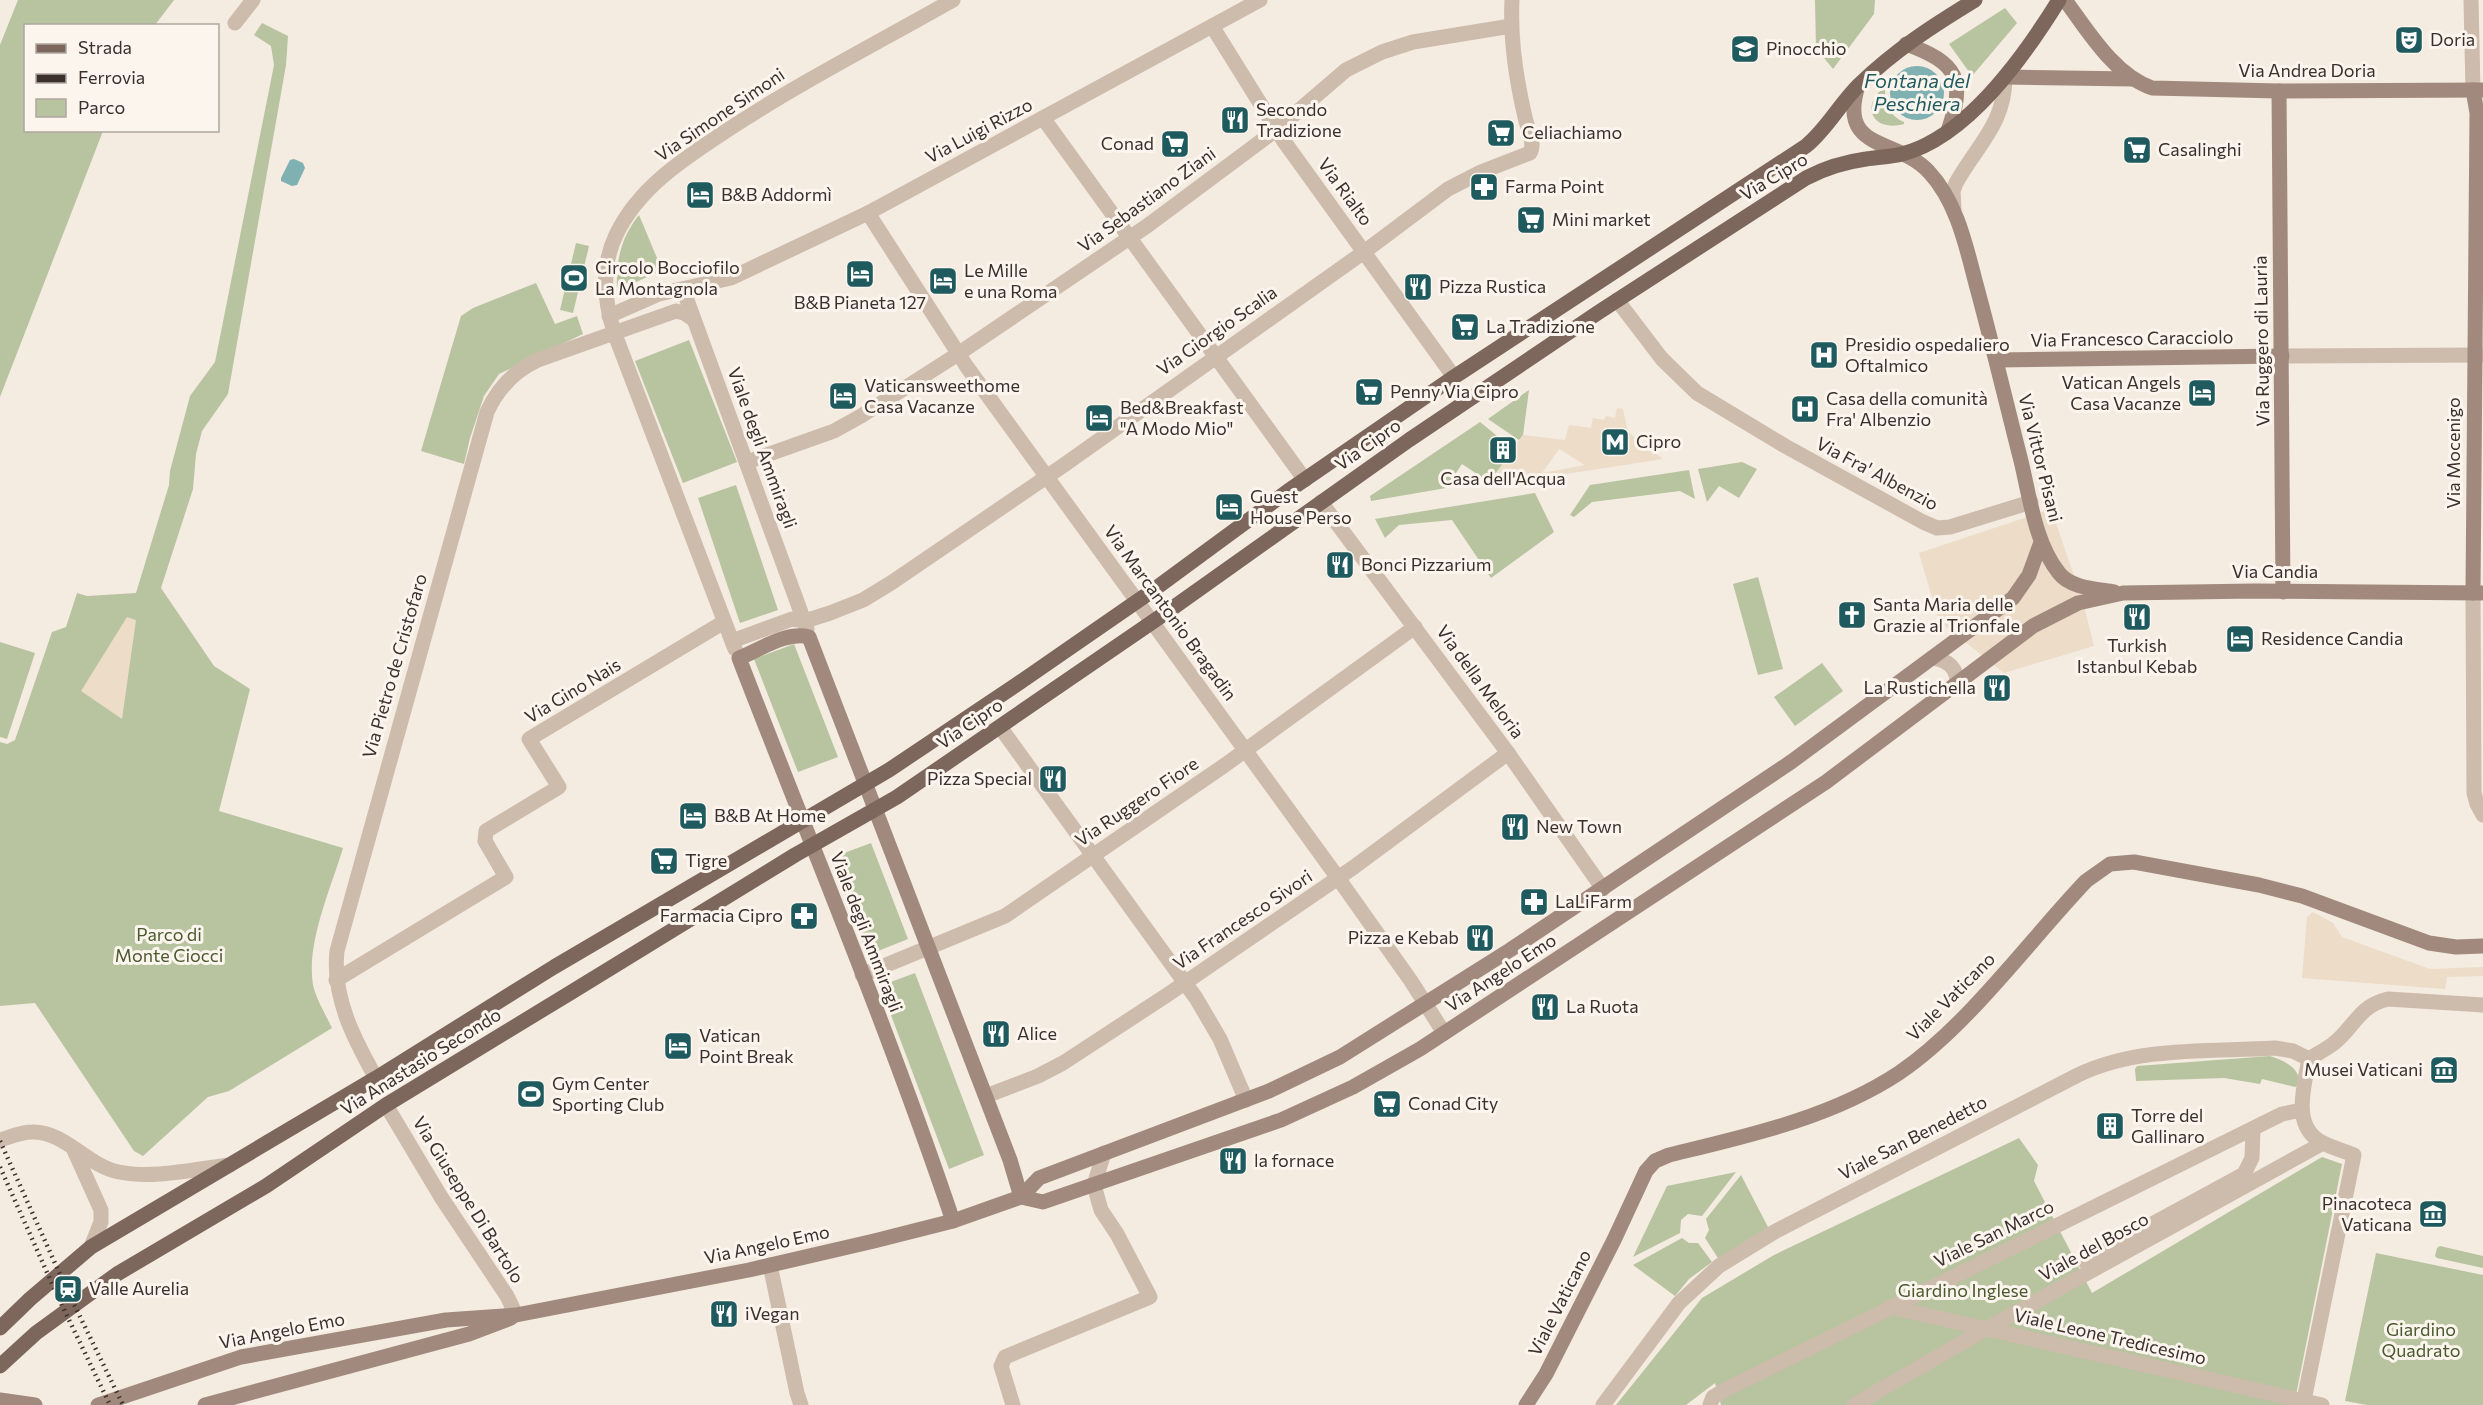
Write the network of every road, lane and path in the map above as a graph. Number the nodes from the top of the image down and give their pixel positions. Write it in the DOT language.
graph roads {
  1 [pos="253,0"];
  2 [pos="953,0"];
  3 [pos="1260,0"];
  4 [pos="1512,0"];
  5 [pos="2059,0"];
  6 [pos="2065,0"];
  7 [pos="2471,0"];
  8 [pos="1972,1"];
  9 [pos="235,23"];
  10 [pos="1212,26"];
  11 [pos="1511,26"];
  12 [pos="1906,44"];
  13 [pos="2005,77"];
  14 [pos="2132,79"];
  15 [pos="1858,86"];
  16 [pos="2478,90"];
  17 [pos="2279,91"];
  18 [pos="1043,118"];
  19 [pos="1276,130"];
  20 [pos="1948,131"];
  21 [pos="1902,154"];
  22 [pos="1954,209"];
  23 [pos="868,213"];
  24 [pos="1129,239"];
  25 [pos="1364,252"];
  26 [pos="683,289"];
  27 [pos="1617,300"];
  28 [pos="609,316"];
  29 [pos="693,319"];
  30 [pos="614,332"];
  31 [pos="958,354"];
  32 [pos="2479,355"];
  33 [pos="1216,356"];
  34 [pos="2282,356"];
  35 [pos="1997,360"];
  36 [pos="1454,377"];
  37 [pos="747,462"];
  38 [pos="1046,477"];
  39 [pos="1305,480"];
  40 [pos="1322,502"];
  41 [pos="2031,502"];
  42 [pos="2478,531"];
  43 [pos="2041,542"];
  44 [pos="2283,592"];
  45 [pos="2123,593"];
  46 [pos="2478,593"];
  47 [pos="1137,601"];
  48 [pos="2068,607"];
  49 [pos="805,621"];
  50 [pos="724,622"];
  51 [pos="1152,622"];
  52 [pos="1415,627"];
  53 [pos="809,637"];
  54 [pos="732,641"];
  55 [pos="739,658"];
  56 [pos="1932,658"];
  57 [pos="1957,685"];
  58 [pos="1000,727"];
  59 [pos="1245,751"];
  60 [pos="1508,753"];
  61 [pos="866,784"];
  62 [pos="876,810"];
  63 [pos="2483,815"];
  64 [pos="803,819"];
  65 [pos="813,846"];
  66 [pos="1092,856"];
  67 [pos="1338,878"];
  68 [pos="1603,890"];
  69 [pos="2483,946"];
  70 [pos="929,948"];
  71 [pos="862,975"];
  72 [pos="336,980"];
  73 [pos="1185,983"];
  74 [pos="1425,1003"];
  75 [pos="2483,1005"];
  76 [pos="1444,1033"];
  77 [pos="2308,1059"];
  78 [pos="376,1078"];
  79 [pos="986,1096"];
  80 [pos="1246,1100"];
  81 [pos="386,1105"];
  82 [pos="2302,1110"];
  83 [pos="2253,1129"];
  84 [pos="0,1140"];
  85 [pos="2324,1143"];
  86 [pos="73,1148"];
  87 [pos="1104,1153"];
  88 [pos="230,1165"];
  89 [pos="1094,1185"];
  90 [pos="1021,1197"];
  91 [pos="953,1221"];
  92 [pos="91,1247"];
  93 [pos="2084,1261"];
  94 [pos="771,1265"];
  95 [pos="1890,1307"];
  96 [pos="516,1315"];
  97 [pos="0,1328"];
  98 [pos="1986,1329"];
  99 [pos="0,1366"];
  100 [pos="0,1400"];
  101 [pos="2304,1403"];
  102 [pos="34,1405"];
  103 [pos="98,1405"];
  104 [pos="205,1405"];
  105 [pos="801,1405"];
  106 [pos="1014,1405"];
  107 [pos="1526,1405"];
  108 [pos="1603,1405"];
  109 [pos="1710,1405"];
  110 [pos="1854,1405"];
  111 [pos="2322,1405"];
  1 -- 9 [label="street"];
  2 -- 28 [label="street, Via Simone Simoni"];
  3 -- 10 [label="street, Via Luigi Rizzo"];
  4 -- 11 [label="street"];
  5 -- 13 [label="main road"];
  6 -- 14 [label="main road"];
  7 -- 16 [label="street"];
  8 -- 12 [label="main road"];
  10 -- 18 [label="street, Via Luigi Rizzo"];
  10 -- 19 [label="street, Via Rialto"];
  11 -- 19 [label="street, Via Sebastiano Ziani"];
  11 -- 25 [label="street, Via Giorgio Scalia"];
  12 -- 15 [label="main road"];
  12 -- 20 [label="main road"];
  13 -- 14 [label="main road"];
  13 -- 20 [label="main road"];
  13 -- 22 [label="street"];
  14 -- 17 [label="main road, Via Andrea Doria"];
  15 -- 21 [label="main road"];
  15 -- 36 [label="main road, Via Cipro"];
  16 -- 17 [label="main road, Via Andrea Doria"];
  16 -- 32 [label="main road, Via Mocenigo"];
  17 -- 34 [label="main road, Via Ruggero di Lauria"];
  18 -- 23 [label="street, Via Luigi Rizzo"];
  18 -- 24 [label="street"];
  19 -- 24 [label="street, Via Sebastiano Ziani"];
  19 -- 25 [label="street, Via Rialto"];
  20 -- 21 [label="main road"];
  21 -- 22 [label="main road, Via Vittor Pisani"];
  21 -- 27 [label="main road, Via Cipro"];
  22 -- 35 [label="main road, Via Vittor Pisani"];
  23 -- 26 [label="street, Via Luigi Rizzo"];
  23 -- 31 [label="street, Via Marcantonio Bragadin"];
  24 -- 31 [label="street, Via Sebastiano Ziani"];
  24 -- 33 [label="street"];
  25 -- 33 [label="street, Via Giorgio Scalia"];
  25 -- 36 [label="street, Via Rialto"];
  26 -- 28 [label="street, Via Luigi Rizzo"];
  26 -- 29 [label="street, Viale degli Ammiragli"];
  27 -- 40 [label="main road, Via Cipro"];
  27 -- 41 [label="street, Via Fra' Albenzio"];
  28 -- 30 [label="street, Via Simone Simoni"];
  29 -- 30 [label="street, Via Pietro de Cristofaro"];
  29 -- 37 [label="street, Viale degli Ammiragli"];
  30 -- 50 [label="street, Viale degli Ammiragli"];
  30 -- 72 [label="street, Via Pietro de Cristofaro"];
  31 -- 37 [label="street, Via Sebastiano Ziani"];
  31 -- 38 [label="street, Via Marcantonio Bragadin"];
  32 -- 34 [label="street, Via Francesco Caracciolo"];
  32 -- 42 [label="main road, Via Mocenigo"];
  33 -- 38 [label="street, Via Giorgio Scalia"];
  33 -- 39 [label="street"];
  34 -- 35 [label="main road, Via Francesco Caracciolo"];
  34 -- 44 [label="main road, Via Ruggero di Lauria"];
  35 -- 41 [label="main road, Via Vittor Pisani"];
  36 -- 39 [label="main road, Via Cipro"];
  37 -- 49 [label="street, Viale degli Ammiragli"];
  38 -- 47 [label="street, Via Marcantonio Bragadin"];
  38 -- 49 [label="street, Via Giorgio Scalia"];
  39 -- 47 [label="main road, Via Cipro"];
  40 -- 51 [label="main road, Via Cipro"];
  40 -- 52 [label="street, Via della Meloria"];
  41 -- 43 [label="main road, Via Vittor Pisani"];
  42 -- 46 [label="main road, Via Mocenigo"];
  43 -- 45 [label="main road, Via Vittor Pisani"];
  43 -- 56 [label="main road, Via Angelo Emo"];
  44 -- 45 [label="main road, Via Candia"];
  44 -- 46 [label="main road, Via Candia"];
  45 -- 48 [label="main road, Via Candia"];
  46 -- 63 [label="street, Via Mocenigo"];
  47 -- 51 [label="street, Via Marcantonio Bragadin"];
  47 -- 61 [label="main road, Via Cipro"];
  48 -- 57 [label="main road, Via Angelo Emo"];
  49 -- 53 [label="street, Viale degli Ammiragli"];
  49 -- 54 [label="street"];
  50 -- 54 [label="street, Viale degli Ammiragli"];
  50 -- 72 [label="street, Via Gino Nais"];
  51 -- 58 [label="main road, Via Cipro"];
  51 -- 59 [label="street, Via Marcantonio Bragadin"];
  52 -- 59 [label="street, Via Ruggero Fiore"];
  52 -- 60 [label="street, Via della Meloria"];
  53 -- 55 [label="main road"];
  53 -- 61 [label="main road, Viale degli Ammiragli"];
  54 -- 55 [label="street, Viale degli Ammiragli"];
  55 -- 64 [label="main road, Viale degli Ammiragli"];
  56 -- 57 [label="street"];
  56 -- 68 [label="main road, Via Angelo Emo"];
  57 -- 76 [label="main road, Via Angelo Emo"];
  58 -- 62 [label="main road, Via Cipro"];
  58 -- 66 [label="street"];
  59 -- 66 [label="street, Via Ruggero Fiore"];
  59 -- 67 [label="street, Via Marcantonio Bragadin"];
  60 -- 67 [label="street, Via Francesco Sivori"];
  60 -- 68 [label="street, Via della Meloria"];
  61 -- 62 [label="main road, Viale degli Ammiragli"];
  61 -- 64 [label="main road, Via Anastasio Secondo"];
  62 -- 65 [label="main road, Via Anastasio Secondo"];
  62 -- 70 [label="main road, Viale degli Ammiragli"];
  64 -- 65 [label="main road, Viale degli Ammiragli"];
  64 -- 78 [label="main road, Via Anastasio Secondo"];
  65 -- 71 [label="main road, Viale degli Ammiragli"];
  65 -- 81 [label="main road, Via Anastasio Secondo"];
  66 -- 70 [label="street, Via Ruggero Fiore"];
  66 -- 73 [label="street"];
  67 -- 73 [label="street, Via Francesco Sivori"];
  67 -- 74 [label="street, Via Marcantonio Bragadin"];
  68 -- 74 [label="main road, Via Angelo Emo"];
  69 -- 107 [label="main road, Viale Vaticano"];
  70 -- 71 [label="street, Via Ruggero Fiore"];
  70 -- 79 [label="main road, Viale degli Ammiragli"];
  71 -- 91 [label="main road, Viale degli Ammiragli"];
  72 -- 78 [label="street, Via Pietro de Cristofaro"];
  73 -- 79 [label="street, Via Francesco Sivori"];
  73 -- 80 [label="street"];
  74 -- 76 [label="street, Via Marcantonio Bragadin"];
  74 -- 80 [label="main road, Via Angelo Emo"];
  75 -- 77 [label="street"];
  76 -- 89 [label="main road, Via Angelo Emo"];
  77 -- 82 [label="street"];
  77 -- 108 [label="street, Viale San Benedetto"];
  78 -- 88 [label="main road, Via Anastasio Secondo"];
  79 -- 90 [label="main road, Viale degli Ammiragli"];
  80 -- 87 [label="main road, Via Angelo Emo"];
  81 -- 96 [label="street, Via Giuseppe Di Bartolo"];
  81 -- 99 [label="main road, Via Anastasio Secondo"];
  82 -- 83 [label="street, Viale San Marco"];
  82 -- 85 [label="street"];
  83 -- 93 [label="street"];
  83 -- 95 [label="street, Viale San Marco"];
  84 -- 86 [label="street"];
  85 -- 98 [label="street, Viale del Bosco"];
  85 -- 101 [label="street"];
  86 -- 88 [label="street"];
  86 -- 92 [label="street"];
  87 -- 89 [label="street"];
  87 -- 90 [label="main road, Via Angelo Emo"];
  88 -- 92 [label="main road, Via Anastasio Secondo"];
  89 -- 90 [label="main road, Via Angelo Emo"];
  89 -- 106 [label="street"];
  90 -- 91 [label="main road, Via Angelo Emo"];
  91 -- 94 [label="main road, Via Angelo Emo"];
  92 -- 97 [label="main road, Via Anastasio Secondo"];
  94 -- 96 [label="main road, Via Angelo Emo"];
  94 -- 105 [label="street"];
  95 -- 98 [label="street, Viale Leone Tredicesimo"];
  95 -- 109 [label="street, Viale San Marco"];
  96 -- 103 [label="main road, Via Angelo Emo"];
  96 -- 104 [label="main road, Via Angelo Emo"];
  98 -- 101 [label="street, Viale Leone Tredicesimo"];
  98 -- 110 [label="street, Viale del Bosco"];
  100 -- 102 [label="main road"];
  101 -- 111 [label="street, Viale Leone Tredicesimo"];
}
